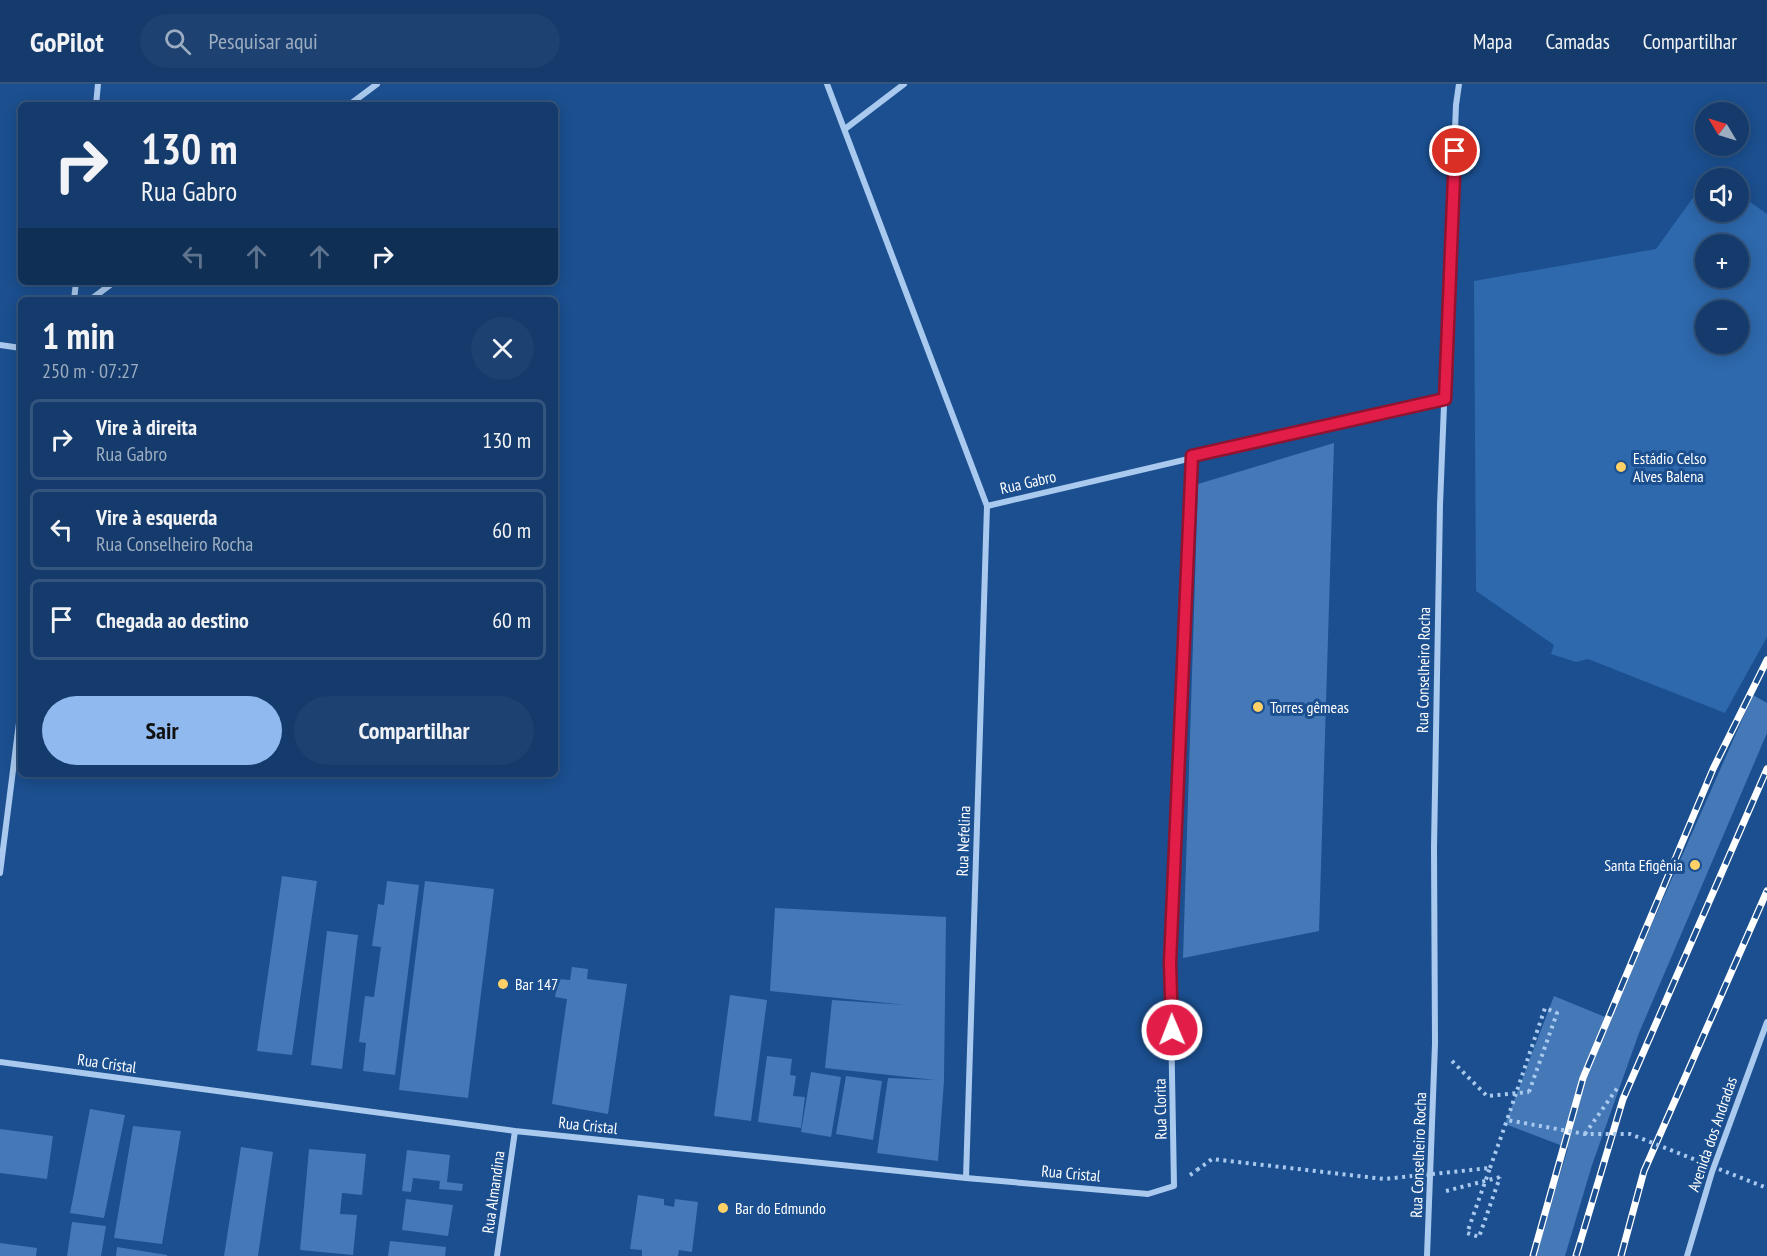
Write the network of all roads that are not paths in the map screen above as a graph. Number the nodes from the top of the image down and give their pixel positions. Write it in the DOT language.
graph roads {
  1 [pos="98,84"];
  2 [pos="377,84"];
  3 [pos="827,84"];
  4 [pos="904,84"];
  5 [pos="1460,84"];
  6 [pos="96,102"];
  7 [pos="353,102"];
  8 [pos="845,129"];
  9 [pos="110,285"];
  10 [pos="94,297"];
  11 [pos="0,345"];
  12 [pos="18,348"];
  13 [pos="1445,399"];
  14 [pos="1192,456"];
  15 [pos="987,506"];
  16 [pos="18,731"];
  17 [pos="0,873"];
  18 [pos="1767,1022"];
  19 [pos="0,1062"];
  20 [pos="515,1131"];
  21 [pos="966,1178"];
  22 [pos="1174,1186"];
  23 [pos="497,1256"];
  24 [pos="1427,1256"];
  25 [pos="1687,1256"];
  1 -- 6 [label="street"];
  2 -- 7 [label="street"];
  3 -- 8 [label="street, Rua Gabro"];
  4 -- 8 [label="street"];
  5 -- 13 [label="street, Rua Conselheiro Rocha"];
  8 -- 15 [label="street, Rua Gabro"];
  9 -- 10 [label="street"];
  11 -- 12 [label="street"];
  13 -- 14 [label="street, Rua Gabro"];
  13 -- 24 [label="street, Rua Conselheiro Rocha"];
  14 -- 15 [label="street, Rua Gabro"];
  14 -- 22 [label="street, Rua Clorita"];
  15 -- 21 [label="street, Rua Nefelina"];
  16 -- 17 [label="street"];
  18 -- 25 [label="street, Avenida dos Andradas"];
  19 -- 20 [label="street, Rua Cristal"];
  20 -- 21 [label="street, Rua Cristal"];
  20 -- 23 [label="street, Rua Almandina"];
  21 -- 22 [label="street, Rua Cristal"];
}
